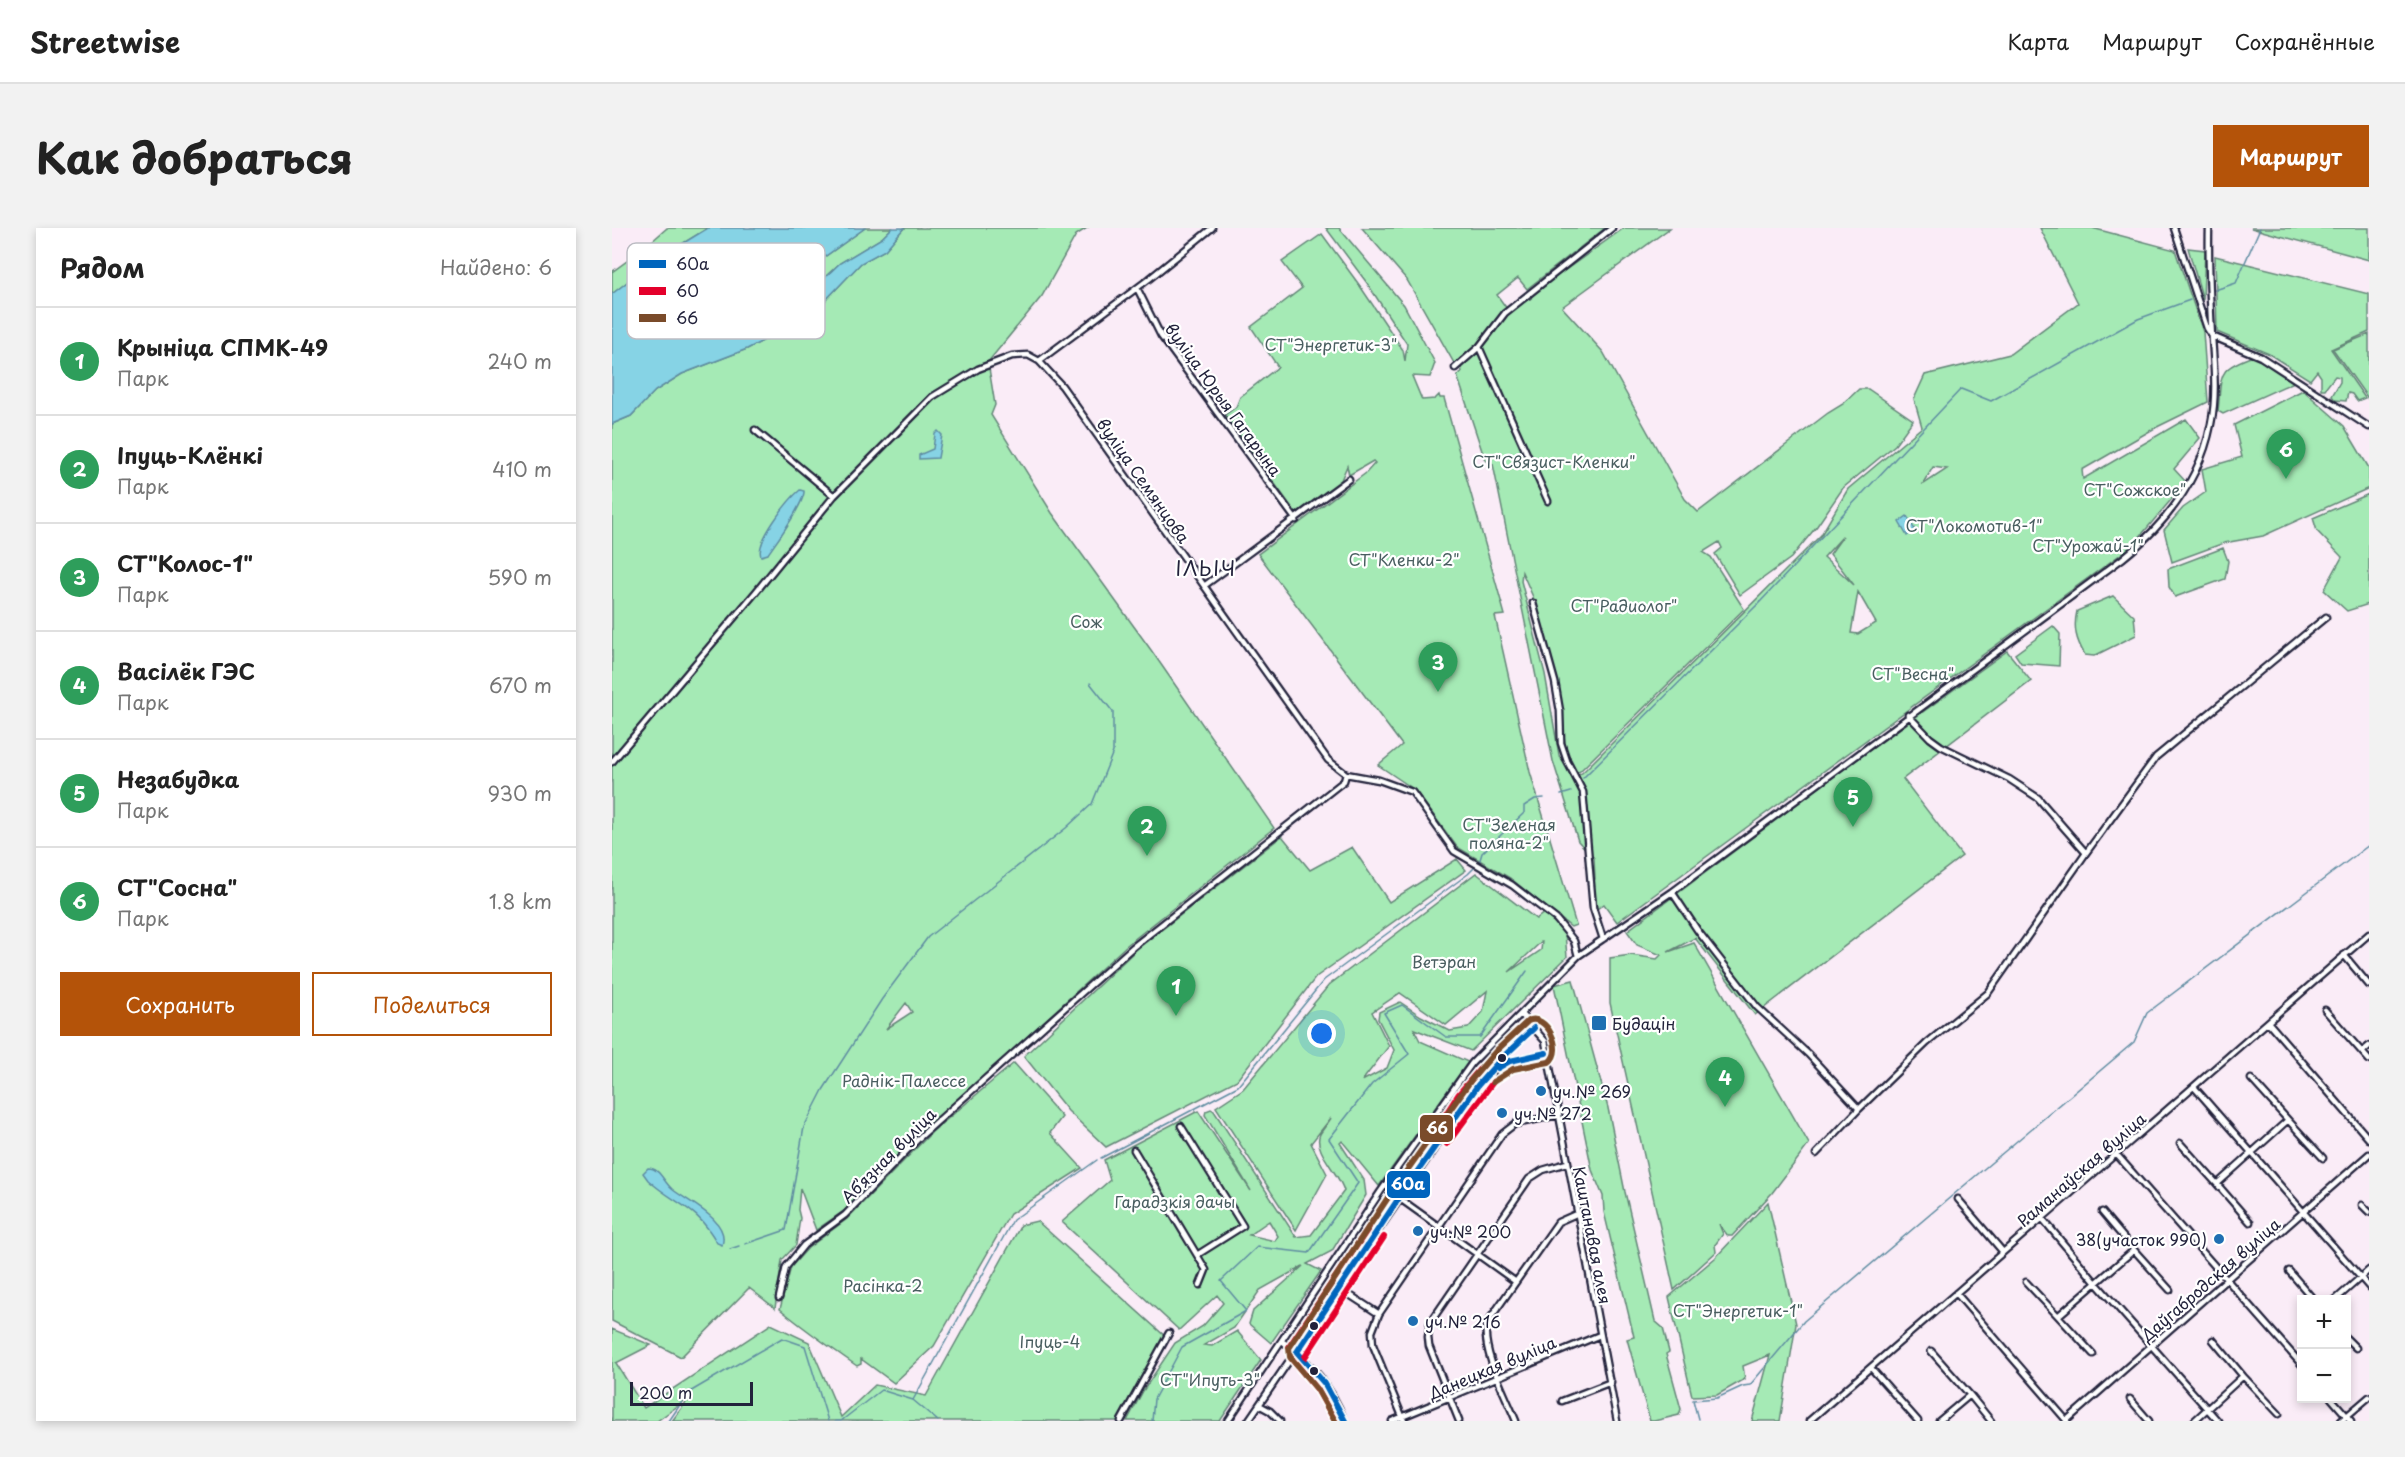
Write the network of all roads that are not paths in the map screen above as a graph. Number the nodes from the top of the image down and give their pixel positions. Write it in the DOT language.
graph roads {
  1 [pos="1212,228"];
  2 [pos="1612,228"];
  3 [pos="2174,228"];
  4 [pos="2209,228"];
  5 [pos="1137,288"];
  6 [pos="2212,336"];
  7 [pos="1479,347"];
  8 [pos="1039,361"];
  9 [pos="1455,368"];
  10 [pos="2369,427"];
  11 [pos="755,430"];
  12 [pos="1349,479"];
  13 [pos="834,496"];
  14 [pos="1548,501"];
  15 [pos="1296,520"];
  16 [pos="1204,586"];
  17 [pos="1533,603"];
  18 [pos="2326,617"];
  19 [pos="1908,716"];
  20 [pos="612,762"];
  21 [pos="1346,774"];
  22 [pos="2086,853"];
  23 [pos="1672,892"];
  24 [pos="2369,934"];
  25 [pos="1603,939"];
  26 [pos="1578,956"];
  27 [pos="2344,956"];
  28 [pos="2369,985"];
  29 [pos="2325,1011"];
  30 [pos="1521,1014"];
  31 [pos="2268,1022"];
  32 [pos="1534,1028"];
  33 [pos="2369,1046"];
  34 [pos="2362,1052"];
  35 [pos="1546,1053"];
  36 [pos="2369,1060"];
  37 [pos="1486,1076"];
  38 [pos="2251,1078"];
  39 [pos="2194,1087"];
  40 [pos="1859,1109"];
  41 [pos="1558,1115"];
  42 [pos="2288,1120"];
  43 [pos="1181,1126"];
  44 [pos="2369,1139"];
  45 [pos="2180,1143"];
  46 [pos="1134,1150"];
  47 [pos="1816,1154"];
  48 [pos="2253,1154"];
  49 [pos="2117,1155"];
  50 [pos="2369,1155"];
  51 [pos="2323,1158"];
  52 [pos="1567,1163"];
  53 [pos="2217,1184"];
  54 [pos="1399,1198"];
  55 [pos="1958,1199"];
  56 [pos="2362,1205"];
  57 [pos="2102,1212"];
  58 [pos="2369,1212"];
  59 [pos="2305,1213"];
  60 [pos="1576,1214"];
  61 [pos="2042,1218"];
  62 [pos="2250,1222"];
  63 [pos="1439,1228"];
  64 [pos="2134,1250"];
  65 [pos="2003,1252"];
  66 [pos="1478,1254"];
  67 [pos="1197,1255"];
  68 [pos="2369,1270"];
  69 [pos="2289,1271"];
  70 [pos="2361,1278"];
  71 [pos="2227,1280"];
  72 [pos="1516,1282"];
  73 [pos="2026,1282"];
  74 [pos="2096,1283"];
  75 [pos="1200,1285"];
  76 [pos="2369,1287"];
  77 [pos="1339,1288"];
  78 [pos="2170,1290"];
  79 [pos="1956,1293"];
  80 [pos="2310,1295"];
  81 [pos="2340,1295"];
  82 [pos="779,1298"];
  83 [pos="1379,1314"];
  84 [pos="2058,1316"];
  85 [pos="1169,1333"];
  86 [pos="1600,1335"];
  87 [pos="2213,1340"];
  88 [pos="1282,1341"];
  89 [pos="2351,1343"];
  90 [pos="2151,1344"];
  91 [pos="2356,1348"];
  92 [pos="1931,1351"];
  93 [pos="1297,1352"];
  94 [pos="2093,1354"];
  95 [pos="2297,1360"];
  96 [pos="1871,1368"];
  97 [pos="2243,1376"];
  98 [pos="1499,1378"];
  99 [pos="1611,1382"];
  100 [pos="1970,1395"];
  101 [pos="2369,1396"];
  102 [pos="1450,1398"];
  103 [pos="2130,1400"];
  104 [pos="1562,1401"];
  105 [pos="2335,1403"];
  106 [pos="1259,1405"];
  107 [pos="2208,1409"];
  108 [pos="2279,1414"];
  109 [pos="2347,1416"];
  110 [pos="1403,1419"];
  111 [pos="1121,1421"];
  112 [pos="1228,1421"];
  113 [pos="1248,1421"];
  114 [pos="1280,1421"];
  115 [pos="1345,1421"];
  116 [pos="1392,1421"];
  117 [pos="1460,1421"];
  118 [pos="1516,1421"];
  119 [pos="1617,1421"];
  120 [pos="1809,1421"];
  121 [pos="1918,1421"];
  122 [pos="1939,1421"];
  123 [pos="1991,1421"];
  124 [pos="2067,1421"];
  125 [pos="2149,1421"];
  126 [pos="2194,1421"];
  127 [pos="2218,1421"];
  128 [pos="2341,1421"];
  129 [pos="2351,1421"];
  1 -- 5 [label="street"];
  2 -- 7 [label="street"];
  3 -- 6 [label="street"];
  4 -- 6 [label="street"];
  5 -- 8 [label="street"];
  5 -- 15 [label="street, вуліца Юрыя Гагарына"];
  6 -- 10 [label="street"];
  6 -- 19 [label="street"];
  7 -- 9 [label="street"];
  7 -- 14 [label="street"];
  8 -- 13 [label="street"];
  8 -- 16 [label="street, вуліца Семянцова"];
  11 -- 13 [label="street"];
  12 -- 15 [label="street"];
  13 -- 20 [label="street"];
  15 -- 16 [label="street"];
  16 -- 21 [label="street, вуліца Семянцова"];
  17 -- 25 [label="street"];
  18 -- 22 [label="street"];
  19 -- 22 [label="street"];
  19 -- 23 [label="street"];
  21 -- 26 [label="street"];
  21 -- 82 [label="street, Абʼязная вуліца"];
  22 -- 40 [label="street"];
  23 -- 25 [label="street"];
  23 -- 40 [label="street"];
  24 -- 27 [label="street, Раманаўская вуліца"];
  25 -- 26 [label="street"];
  26 -- 30 [label="street"];
  27 -- 28 [label="street"];
  27 -- 31 [label="street, Раманаўская вуліца"];
  29 -- 34 [label="street"];
  30 -- 32 [label="street, Каштанавая алея"];
  30 -- 88 [label="street"];
  31 -- 39 [label="street, Раманаўская вуліца"];
  31 -- 44 [label="street"];
  32 -- 35 [label="street, Каштанавая алея"];
  32 -- 37 [label="street"];
  33 -- 34 [label="street"];
  34 -- 36 [label="street"];
  35 -- 37 [label="street"];
  35 -- 41 [label="street, Каштанавая алея"];
  37 -- 54 [label="street"];
  38 -- 42 [label="street"];
  39 -- 48 [label="street"];
  39 -- 49 [label="street, Раманаўская вуліца"];
  40 -- 47 [label="street"];
  41 -- 52 [label="street, Каштанавая алея"];
  41 -- 63 [label="street"];
  42 -- 48 [label="street"];
  42 -- 51 [label="street"];
  43 -- 67 [label="street"];
  45 -- 53 [label="street"];
  46 -- 67 [label="street"];
  48 -- 53 [label="street"];
  48 -- 59 [label="street"];
  49 -- 61 [label="street, Раманаўская вуліца"];
  49 -- 71 [label="street"];
  50 -- 59 [label="street, Даўгабродская вуліца"];
  52 -- 60 [label="street, Каштанавая алея"];
  52 -- 66 [label="street"];
  53 -- 62 [label="street"];
  54 -- 63 [label="street"];
  54 -- 77 [label="street"];
  55 -- 65 [label="street"];
  56 -- 58 [label="street"];
  57 -- 64 [label="street"];
  59 -- 70 [label="street"];
  59 -- 71 [label="street, Даўгабродская вуліца"];
  60 -- 72 [label="street"];
  60 -- 86 [label="street, Каштанавая алея"];
  61 -- 65 [label="street, Раманаўская вуліца"];
  61 -- 74 [label="street"];
  63 -- 66 [label="street"];
  63 -- 83 [label="street"];
  64 -- 74 [label="street"];
  64 -- 78 [label="street"];
  65 -- 79 [label="street, Раманаўская вуліца"];
  66 -- 72 [label="street"];
  66 -- 102 [label="street"];
  67 -- 75 [label="street"];
  68 -- 70 [label="street"];
  69 -- 80 [label="street"];
  70 -- 76 [label="street"];
  70 -- 81 [label="street"];
  71 -- 90 [label="street, Даўгабродская вуліца"];
  71 -- 95 [label="street"];
  72 -- 98 [label="street"];
  73 -- 84 [label="street"];
  74 -- 84 [label="street"];
  74 -- 90 [label="street"];
  77 -- 83 [label="street"];
  77 -- 93 [label="street"];
  79 -- 96 [label="street, Раманаўская вуліца"];
  79 -- 124 [label="street"];
  83 -- 110 [label="street"];
  84 -- 94 [label="street"];
  85 -- 111 [label="street"];
  86 -- 98 [label="street, Данецкая вуліца"];
  86 -- 99 [label="street, Каштанавая алея"];
  87 -- 97 [label="street"];
  88 -- 93 [label="street"];
  88 -- 112 [label="street"];
  89 -- 91 [label="street"];
  90 -- 107 [label="street"];
  90 -- 124 [label="street, Даўгабродская вуліца"];
  92 -- 100 [label="street"];
  93 -- 106 [label="street"];
  93 -- 115 [label="street"];
  96 -- 120 [label="street, Раманаўская вуліца"];
  96 -- 121 [label="street"];
  97 -- 107 [label="street"];
  97 -- 108 [label="street"];
  98 -- 102 [label="street, Данецкая вуліца"];
  98 -- 118 [label="street"];
  99 -- 104 [label="street"];
  99 -- 119 [label="street, Каштанавая алея"];
  100 -- 122 [label="street"];
  100 -- 123 [label="street"];
  101 -- 109 [label="street"];
  102 -- 110 [label="street, Данецкая вуліца"];
  102 -- 117 [label="street"];
  103 -- 125 [label="street"];
  105 -- 109 [label="street"];
  106 -- 113 [label="street"];
  106 -- 114 [label="street"];
  107 -- 126 [label="street"];
  107 -- 127 [label="street"];
  109 -- 128 [label="street"];
  109 -- 129 [label="street"];
  110 -- 116 [label="street, Данецкая вуліца"];
}
